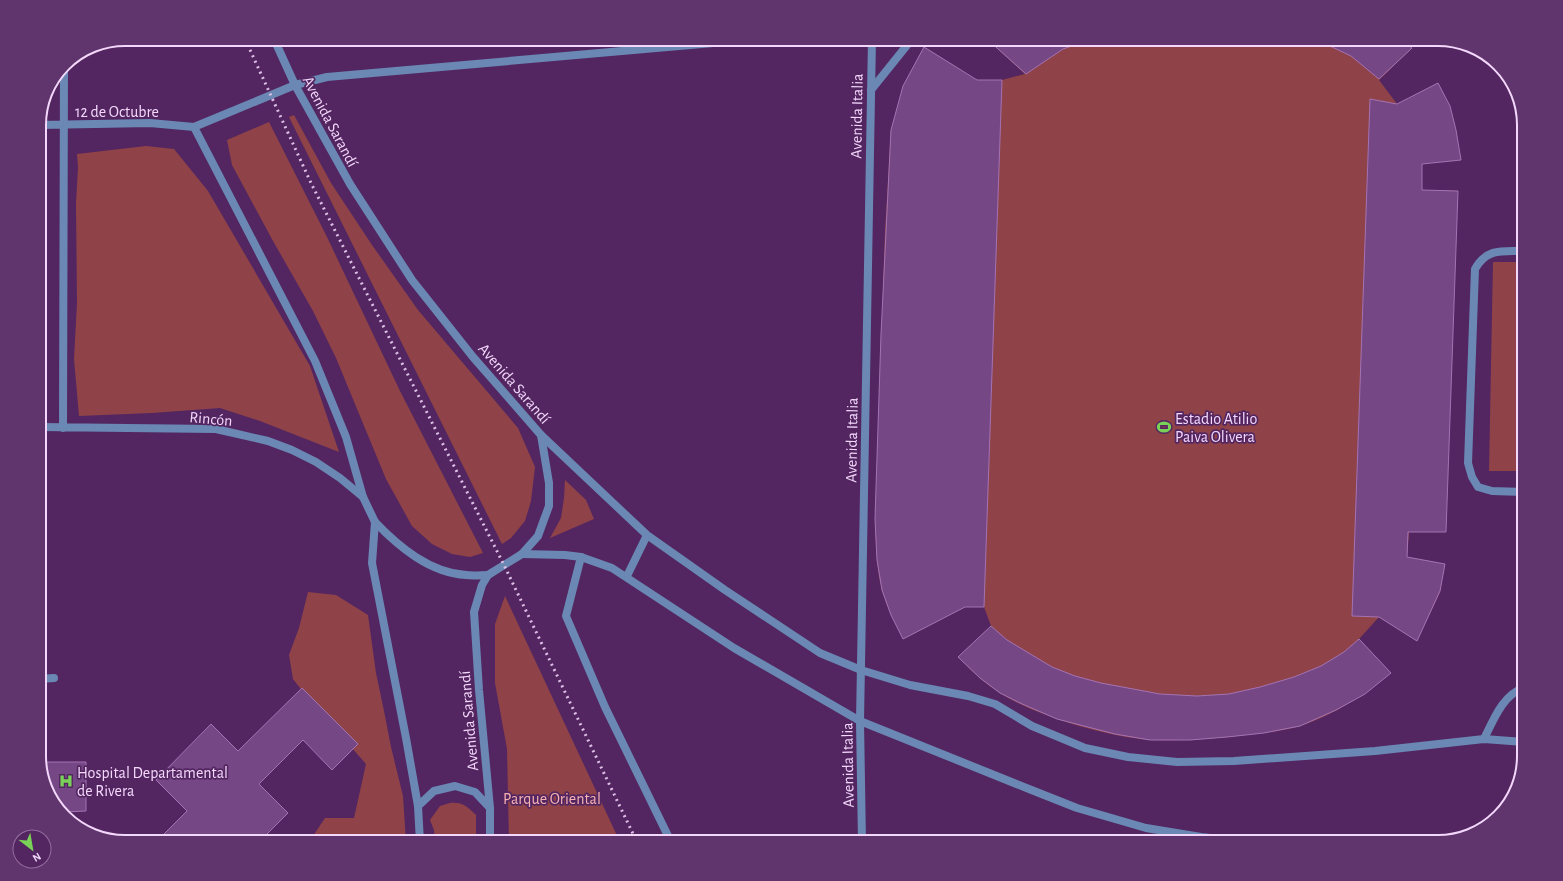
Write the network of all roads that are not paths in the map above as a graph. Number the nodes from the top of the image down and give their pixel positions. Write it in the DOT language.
graph roads {
  1 [pos="277,46"];
  2 [pos="679,46"];
  3 [pos="872,46"];
  4 [pos="906,46"];
  5 [pos="64,75"];
  6 [pos="295,85"];
  7 [pos="871,90"];
  8 [pos="46,125"];
  9 [pos="64,125"];
  10 [pos="194,127"];
  11 [pos="1517,251"];
  12 [pos="46,428"];
  13 [pos="63,428"];
  14 [pos="542,435"];
  15 [pos="1517,492"];
  16 [pos="363,497"];
  17 [pos="375,522"];
  18 [pos="647,535"];
  19 [pos="522,554"];
  20 [pos="581,557"];
  21 [pos="488,575"];
  22 [pos="627,576"];
  23 [pos="861,670"];
  24 [pos="54,678"];
  25 [pos="46,679"];
  26 [pos="1517,691"];
  27 [pos="860,721"];
  28 [pos="1484,739"];
  29 [pos="1517,741"];
  30 [pos="418,806"];
  31 [pos="490,808"];
  32 [pos="420,835"];
  33 [pos="490,835"];
  34 [pos="668,835"];
  35 [pos="862,835"];
  36 [pos="1197,835"];
  1 -- 6 [label="street, Avenida Sarandí"];
  2 -- 6 [label="street"];
  3 -- 7 [label="street, Avenida Italia"];
  4 -- 7 [label="street"];
  5 -- 9 [label="street"];
  6 -- 10 [label="street"];
  6 -- 14 [label="street, Avenida Sarandí"];
  7 -- 23 [label="street, Avenida Italia"];
  8 -- 9 [label="street, 12 de Octubre"];
  9 -- 10 [label="street, 12 de Octubre"];
  9 -- 13 [label="street"];
  10 -- 16 [label="street"];
  11 -- 15 [label="street"];
  12 -- 13 [label="street, Rincón"];
  13 -- 16 [label="street, Rincón"];
  14 -- 18 [label="street"];
  14 -- 19 [label="street, Avenida Sarandí"];
  16 -- 17 [label="street"];
  17 -- 21 [label="street"];
  17 -- 30 [label="street"];
  18 -- 22 [label="street"];
  18 -- 23 [label="street"];
  19 -- 20 [label="street"];
  19 -- 21 [label="street, Avenida Sarandí"];
  20 -- 22 [label="street"];
  20 -- 34 [label="street"];
  21 -- 31 [label="street, Avenida Sarandí"];
  22 -- 27 [label="street"];
  23 -- 27 [label="street, Avenida Italia"];
  23 -- 28 [label="street"];
  24 -- 25 [label="street"];
  26 -- 28 [label="street"];
  27 -- 35 [label="street, Avenida Italia"];
  27 -- 36 [label="street"];
  28 -- 29 [label="street"];
  30 -- 31 [label="street"];
  30 -- 32 [label="street"];
  31 -- 33 [label="street, Avenida Sarandí"];
}
